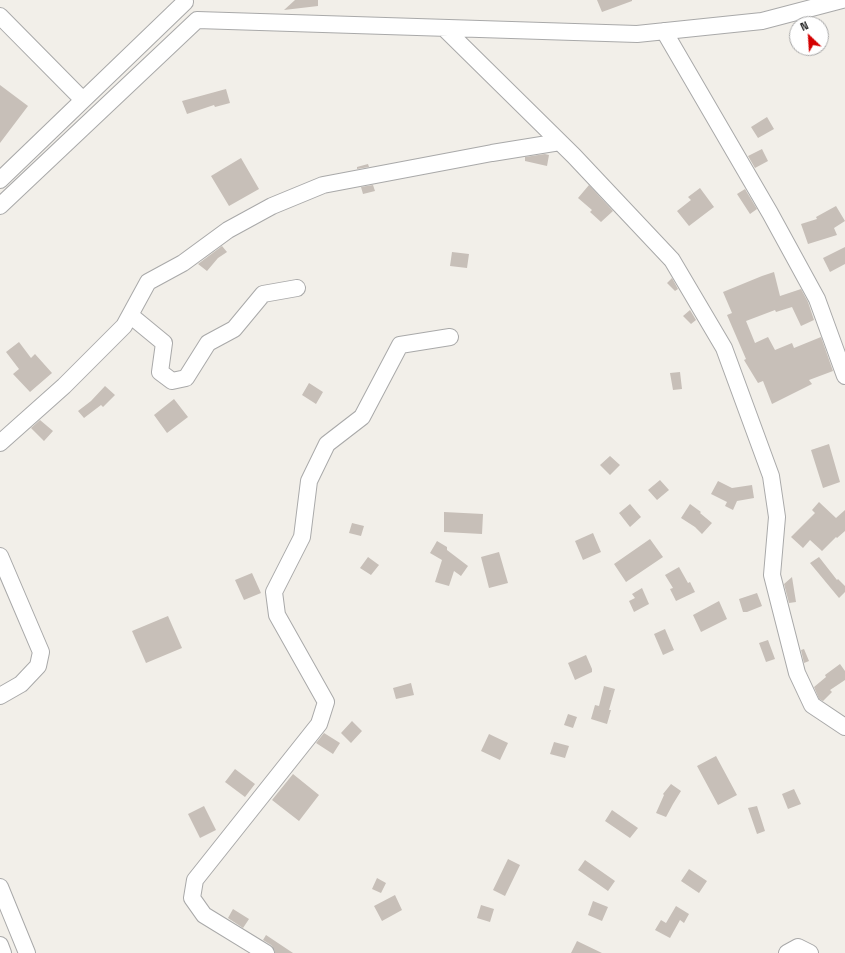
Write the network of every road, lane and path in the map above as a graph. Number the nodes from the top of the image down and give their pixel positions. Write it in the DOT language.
graph roads {
  1 [pos="842,0"];
  2 [pos="185,1"];
  3 [pos="0,16"];
  4 [pos="197,20"];
  5 [pos="444,28"];
  6 [pos="664,31"];
  7 [pos="83,100"];
  8 [pos="560,142"];
  9 [pos="0,180"];
  10 [pos="0,206"];
  11 [pos="297,288"];
  12 [pos="130,314"];
  13 [pos="450,337"];
  14 [pos="845,376"];
  15 [pos="0,443"];
  16 [pos="0,556"];
  17 [pos="0,696"];
  18 [pos="845,727"];
  19 [pos="0,887"];
  20 [pos="0,945"];
  21 [pos="3,953"];
  22 [pos="27,953"];
  23 [pos="266,953"];
  24 [pos="787,953"];
  25 [pos="810,953"];
  1 -- 6 [label="street"];
  2 -- 4 [label="street"];
  2 -- 7 [label="street"];
  3 -- 7 [label="street"];
  4 -- 5 [label="street"];
  4 -- 10 [label="street"];
  5 -- 6 [label="street"];
  5 -- 8 [label="street"];
  6 -- 14 [label="street"];
  7 -- 9 [label="street"];
  8 -- 12 [label="street"];
  8 -- 18 [label="street"];
  11 -- 12 [label="street"];
  12 -- 15 [label="street"];
  13 -- 23 [label="street"];
  16 -- 17 [label="street"];
  19 -- 22 [label="street"];
  20 -- 21 [label="street"];
  24 -- 25 [label="street"];
}
